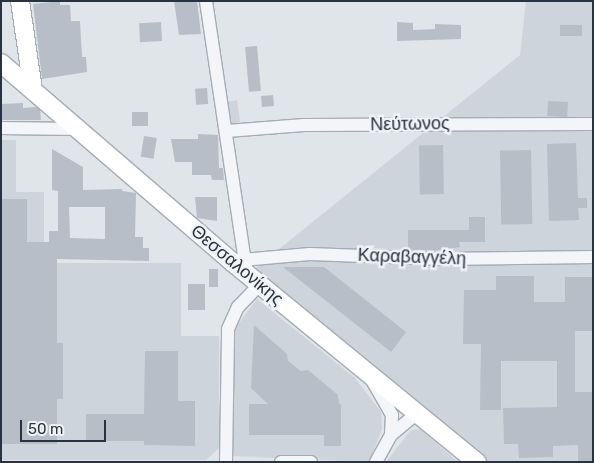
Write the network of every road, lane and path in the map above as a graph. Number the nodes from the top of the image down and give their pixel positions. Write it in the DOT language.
graph roads {
  1 [pos="20,1"];
  2 [pos="206,1"];
  3 [pos="1,63"];
  4 [pos="33,90"];
  5 [pos="593,124"];
  6 [pos="1,128"];
  7 [pos="77,129"];
  8 [pos="227,131"];
  9 [pos="593,257"];
  10 [pos="241,265"];
  11 [pos="260,284"];
  12 [pos="368,373"];
  13 [pos="418,413"];
  14 [pos="392,435"];
  15 [pos="226,462"];
  16 [pos="281,462"];
  17 [pos="311,462"];
  18 [pos="376,462"];
  19 [pos="477,462"];
  1 -- 4 [label="main road"];
  2 -- 8 [label="street"];
  3 -- 4 [label="main road, Θεσσαλονίκης"];
  4 -- 7 [label="main road, Θεσσαλονίκης"];
  5 -- 8 [label="street, Νεύτωνος"];
  6 -- 7 [label="street"];
  7 -- 10 [label="main road, Θεσσαλονίκης"];
  8 -- 10 [label="street"];
  9 -- 10 [label="street, Καραβαγγέλη"];
  10 -- 11 [label="main road, Θεσσαλονίκης"];
  11 -- 12 [label="main road, Θεσσαλονίκης"];
  11 -- 15 [label="street"];
  12 -- 13 [label="main road, Θεσσαλονίκης"];
  12 -- 14 [label="street"];
  13 -- 14 [label="street"];
  13 -- 19 [label="main road, Θεσσαλονίκης"];
  14 -- 18 [label="street"];
  16 -- 17 [label="street"];
}
